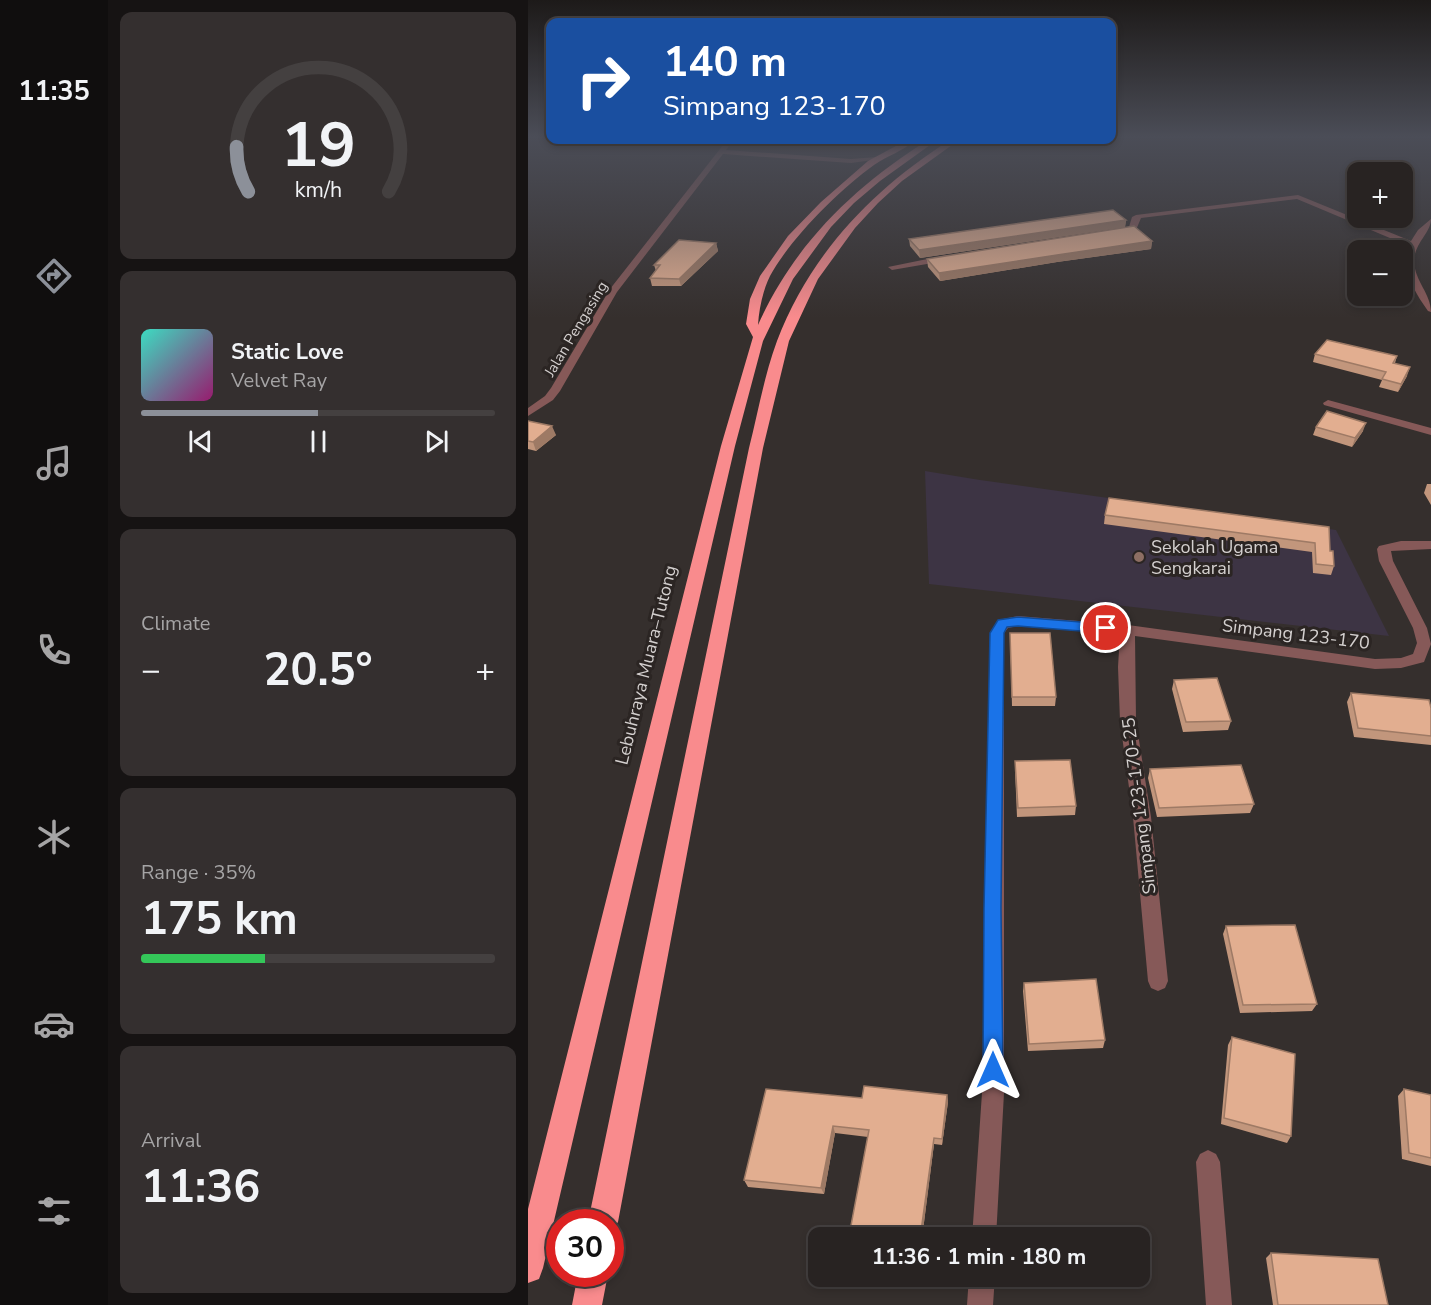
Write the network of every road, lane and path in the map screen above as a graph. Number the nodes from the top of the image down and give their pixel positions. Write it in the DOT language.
graph roads {
  1 [pos="685,197"];
  2 [pos="833,197"];
  3 [pos="856,197"];
  4 [pos="879,197"];
  5 [pos="1431,220"];
  6 [pos="1103,235"];
  7 [pos="1417,235"];
  8 [pos="1401,240"];
  9 [pos="1431,240"];
  10 [pos="1413,245"];
  11 [pos="962,256"];
  12 [pos="892,267"];
  13 [pos="1413,279"];
  14 [pos="1431,309"];
  15 [pos="759,337"];
  16 [pos="1328,403"];
  17 [pos="528,413"];
  18 [pos="1431,432"];
  19 [pos="1431,545"];
  20 [pos="1128,630"];
  21 [pos="1158,981"];
  22 [pos="1208,1162"];
  23 [pos="606,1209"];
  24 [pos="985,1227"];
  25 [pos="528,1268"];
  26 [pos="590,1287"];
  27 [pos="981,1287"];
  28 [pos="587,1305"];
  29 [pos="980,1305"];
  30 [pos="1219,1305"];
  1 -- 17 [label="street, Jalan Pengasing"];
  2 -- 15 [label="highway"];
  3 -- 15 [label="highway, Lebuhraya Muara–Tutong"];
  4 -- 23 [label="highway"];
  5 -- 7 [label="street"];
  6 -- 8 [label="street"];
  7 -- 9 [label="street"];
  7 -- 10 [label="street"];
  11 -- 12 [label="street"];
  13 -- 14 [label="street"];
  15 -- 25 [label="highway, Lebuhraya Muara–Tutong"];
  16 -- 18 [label="street"];
  19 -- 20 [label="street, Simpang 123-170"];
  20 -- 21 [label="street, Simpang 123-170-25"];
  20 -- 24 [label="street, Simpang 123-170"];
  22 -- 30 [label="street"];
  26 -- 28 [label="highway"];
  27 -- 29 [label="street"];
}
